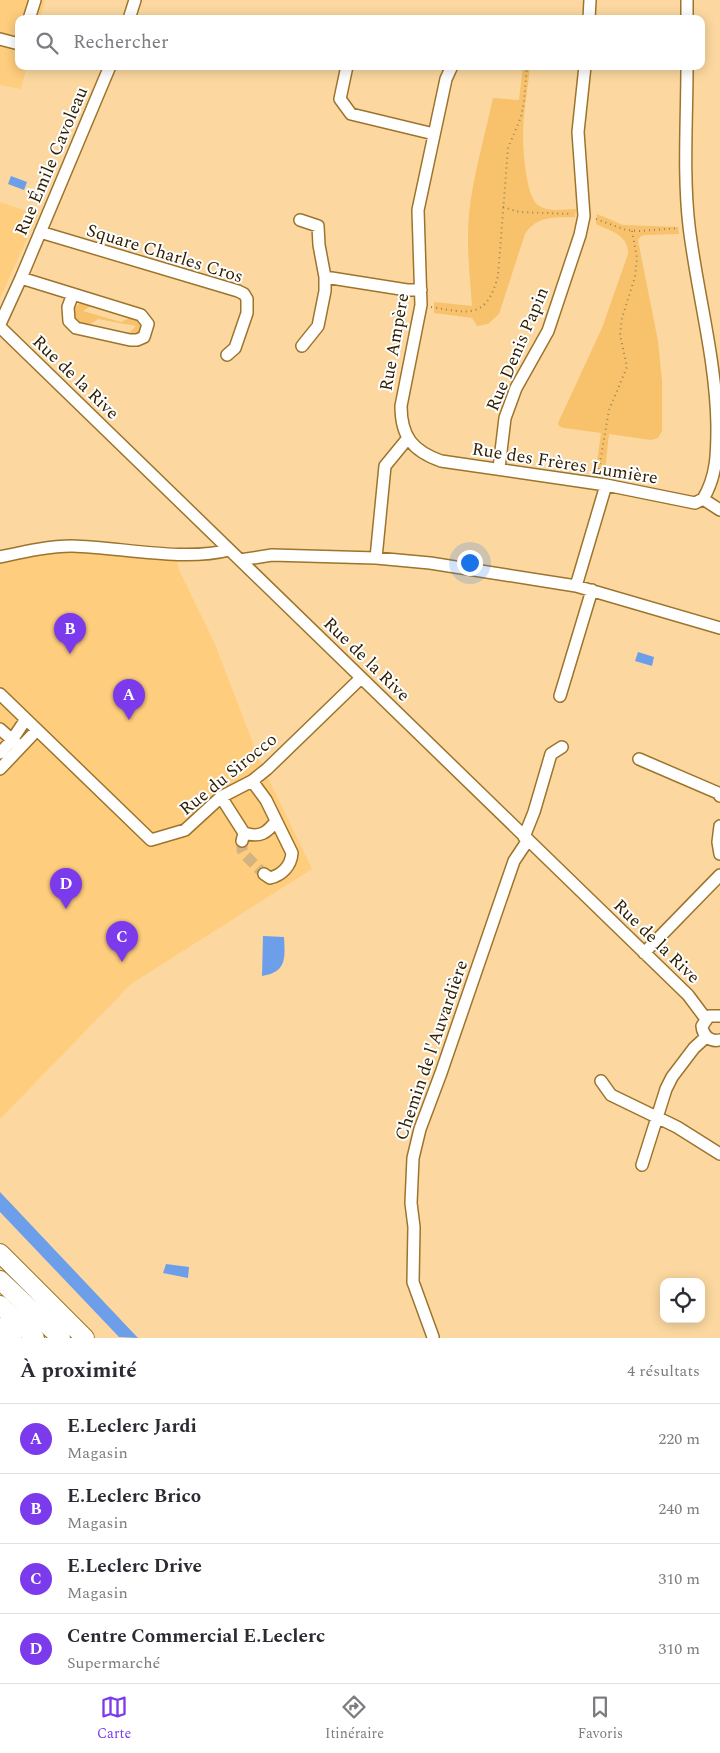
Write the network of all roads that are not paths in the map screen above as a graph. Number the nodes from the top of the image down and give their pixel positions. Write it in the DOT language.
graph roads {
  1 [pos="35,0"];
  2 [pos="135,0"];
  3 [pos="590,0"];
  4 [pos="687,0"];
  5 [pos="30,15"];
  6 [pos="130,15"];
  7 [pos="589,15"];
  8 [pos="687,15"];
  9 [pos="0,39"];
  10 [pos="15,43"];
  11 [pos="108,70"];
  12 [pos="346,70"];
  13 [pos="450,70"];
  14 [pos="585,70"];
  15 [pos="687,70"];
  16 [pos="434,134"];
  17 [pos="300,220"];
  18 [pos="40,232"];
  19 [pos="325,276"];
  20 [pos="21,278"];
  21 [pos="421,290"];
  22 [pos="73,294"];
  23 [pos="0,325"];
  24 [pos="302,346"];
  25 [pos="227,355"];
  26 [pos="408,438"];
  27 [pos="499,468"];
  28 [pos="601,484"];
  29 [pos="704,500"];
  30 [pos="720,510"];
  31 [pos="229,550"];
  32 [pos="0,557"];
  33 [pos="376,558"];
  34 [pos="240,560"];
  35 [pos="576,586"];
  36 [pos="592,590"];
  37 [pos="720,628"];
  38 [pos="361,678"];
  39 [pos="0,694"];
  40 [pos="560,696"];
  41 [pos="26,719"];
  42 [pos="0,729"];
  43 [pos="37,730"];
  44 [pos="16,744"];
  45 [pos="562,747"];
  46 [pos="0,753"];
  47 [pos="639,759"];
  48 [pos="0,769"];
  49 [pos="252,781"];
  50 [pos="720,796"];
  51 [pos="222,797"];
  52 [pos="276,821"];
  53 [pos="720,826"];
  54 [pos="526,838"];
  55 [pos="720,854"];
  56 [pos="264,874"];
  57 [pos="720,876"];
  58 [pos="644,953"];
  59 [pos="720,1016"];
  60 [pos="706,1019"];
  61 [pos="706,1037"];
  62 [pos="720,1040"];
  63 [pos="601,1081"];
  64 [pos="658,1117"];
  65 [pos="720,1154"];
  66 [pos="642,1165"];
  67 [pos="0,1253"];
  68 [pos="0,1280"];
  69 [pos="0,1305"];
  70 [pos="0,1327"];
  71 [pos="433,1337"];
  72 [pos="12,1338"];
  73 [pos="35,1338"];
  74 [pos="61,1338"];
  75 [pos="85,1338"];
  1 -- 5 [label="street"];
  2 -- 6 [label="street"];
  3 -- 7 [label="street"];
  4 -- 8 [label="street"];
  9 -- 10 [label="street"];
  11 -- 18 [label="street, Rue Émile Cavoleau"];
  12 -- 16 [label="street"];
  13 -- 16 [label="street, Rue Ampère"];
  14 -- 27 [label="street, Rue Denis Papin"];
  15 -- 29 [label="street"];
  16 -- 21 [label="street, Rue Ampère"];
  17 -- 19 [label="street"];
  18 -- 20 [label="street, Rue Émile Cavoleau"];
  18 -- 25 [label="street, Square Charles Cros"];
  19 -- 21 [label="street"];
  19 -- 24 [label="street"];
  20 -- 22 [label="street"];
  20 -- 23 [label="street, Rue Émile Cavoleau"];
  21 -- 26 [label="street, Rue Ampère"];
  22 -- 22 [label="street"];
  23 -- 31 [label="street, Rue de la Rive"];
  26 -- 27 [label="street, Rue des Frères Lumière"];
  26 -- 33 [label="street"];
  27 -- 28 [label="street, Rue des Frères Lumière"];
  28 -- 29 [label="street, Rue des Frères Lumière"];
  28 -- 35 [label="street"];
  29 -- 30 [label="street"];
  31 -- 32 [label="street"];
  31 -- 34 [label="street, Rue de la Rive"];
  33 -- 34 [label="street"];
  33 -- 35 [label="street"];
  34 -- 38 [label="street, Rue de la Rive"];
  35 -- 36 [label="street"];
  36 -- 37 [label="street"];
  36 -- 40 [label="street"];
  38 -- 49 [label="street, Rue du Sirocco"];
  38 -- 54 [label="street, Rue de la Rive"];
  39 -- 41 [label="street, Rue du Sirocco"];
  41 -- 43 [label="street, Rue du Sirocco"];
  41 -- 44 [label="street"];
  42 -- 44 [label="street"];
  43 -- 44 [label="street"];
  43 -- 51 [label="street, Rue du Sirocco"];
  44 -- 46 [label="street"];
  44 -- 48 [label="street"];
  45 -- 54 [label="street, Chemin de l'Auvardière"];
  47 -- 50 [label="street"];
  49 -- 51 [label="street, Rue du Sirocco"];
  49 -- 52 [label="street"];
  51 -- 52 [label="street"];
  52 -- 56 [label="street"];
  53 -- 55 [label="street"];
  54 -- 58 [label="street, Rue de la Rive"];
  54 -- 71 [label="street, Chemin de l'Auvardière"];
  57 -- 58 [label="street"];
  58 -- 60 [label="street, Rue de la Rive"];
  59 -- 60 [label="street"];
  60 -- 61 [label="street"];
  61 -- 62 [label="street"];
  61 -- 64 [label="street"];
  63 -- 64 [label="street"];
  64 -- 65 [label="street"];
  64 -- 66 [label="street"];
  67 -- 75 [label="highway"];
  68 -- 74 [label="highway"];
  69 -- 73 [label="highway"];
  70 -- 72 [label="highway"];
}
